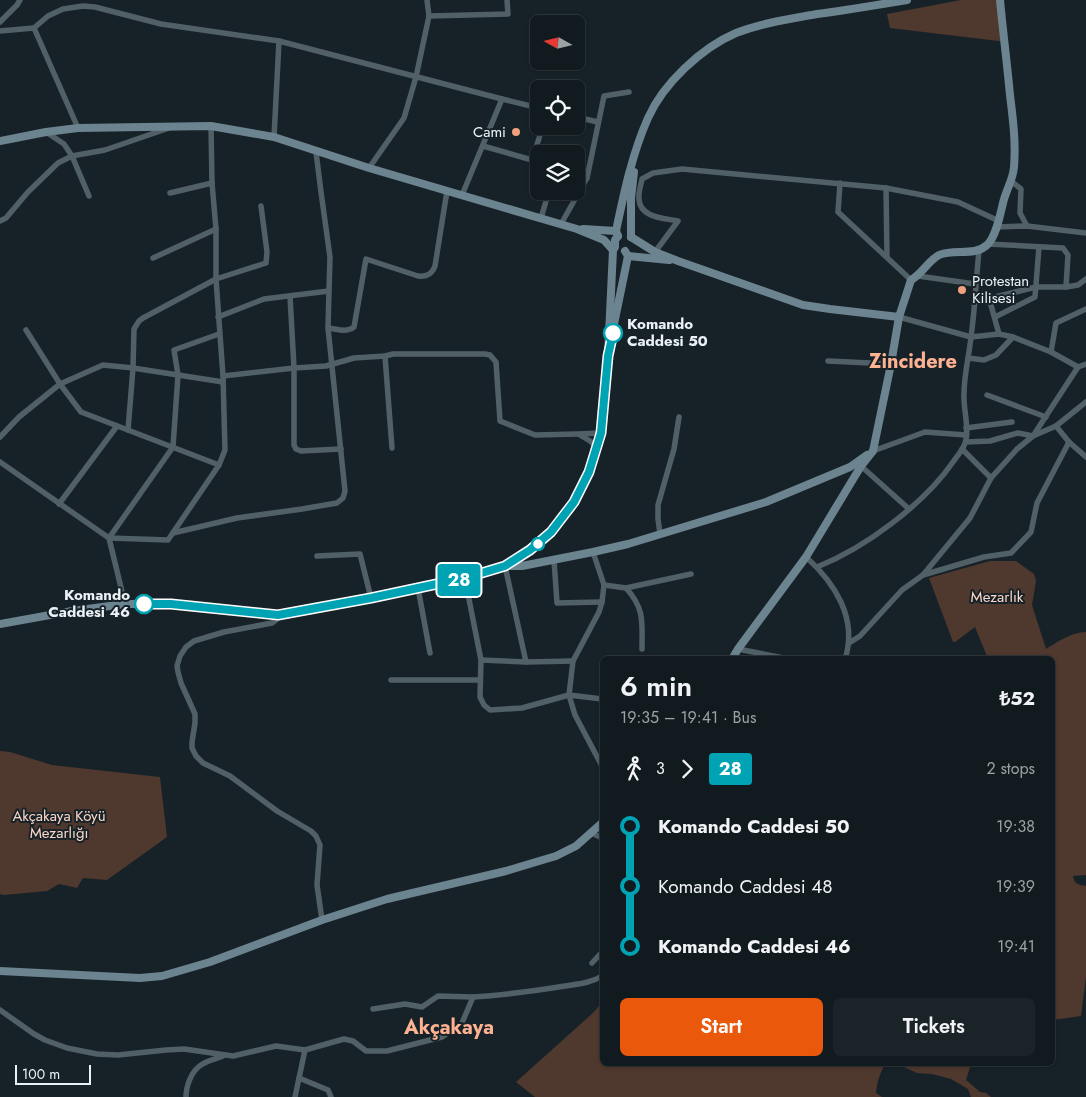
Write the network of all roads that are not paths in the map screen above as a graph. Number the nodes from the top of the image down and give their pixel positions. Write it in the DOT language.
graph roads {
  1 [pos="20,0"];
  2 [pos="74,0"];
  3 [pos="427,0"];
  4 [pos="507,0"];
  5 [pos="907,0"];
  6 [pos="1000,0"];
  7 [pos="72,7"];
  8 [pos="429,16"];
  9 [pos="0,22"];
  10 [pos="34,28"];
  11 [pos="0,31"];
  12 [pos="279,41"];
  13 [pos="416,77"];
  14 [pos="628,92"];
  15 [pos="502,99"];
  16 [pos="530,106"];
  17 [pos="585,119"];
  18 [pos="598,122"];
  19 [pos="173,126"];
  20 [pos="211,126"];
  21 [pos="78,128"];
  22 [pos="46,132"];
  23 [pos="274,137"];
  24 [pos="0,140"];
  25 [pos="638,145"];
  26 [pos="483,146"];
  27 [pos="316,152"];
  28 [pos="72,156"];
  29 [pos="530,159"];
  30 [pos="369,168"];
  31 [pos="587,178"];
  32 [pos="1011,181"];
  33 [pos="212,183"];
  34 [pos="840,183"];
  35 [pos="886,188"];
  36 [pos="447,191"];
  37 [pos="170,193"];
  38 [pos="462,195"];
  39 [pos="89,196"];
  40 [pos="546,200"];
  41 [pos="261,206"];
  42 [pos="541,218"];
  43 [pos="0,221"];
  44 [pos="560,224"];
  45 [pos="997,224"];
  46 [pos="1027,226"];
  47 [pos="216,229"];
  48 [pos="577,229"];
  49 [pos="1086,233"];
  50 [pos="617,234"];
  51 [pos="629,238"];
  52 [pos="988,244"];
  53 [pos="1039,247"];
  54 [pos="614,249"];
  55 [pos="979,250"];
  56 [pos="655,252"];
  57 [pos="627,253"];
  58 [pos="888,257"];
  59 [pos="153,258"];
  60 [pos="678,261"];
  61 [pos="914,278"];
  62 [pos="216,279"];
  63 [pos="1086,279"];
  64 [pos="975,284"];
  65 [pos="1036,287"];
  66 [pos="1066,287"];
  67 [pos="329,291"];
  68 [pos="290,296"];
  69 [pos="989,298"];
  70 [pos="974,302"];
  71 [pos="1086,309"];
  72 [pos="218,317"];
  73 [pos="900,317"];
  74 [pos="995,317"];
  75 [pos="328,328"];
  76 [pos="26,330"];
  77 [pos="219,334"];
  78 [pos="999,334"];
  79 [pos="971,337"];
  80 [pos="1012,337"];
  81 [pos="1051,352"];
  82 [pos="385,356"];
  83 [pos="608,356"];
  84 [pos="968,358"];
  85 [pos="828,362"];
  86 [pos="331,364"];
  87 [pos="891,364"];
  88 [pos="1086,364"];
  89 [pos="1078,367"];
  90 [pos="133,368"];
  91 [pos="294,368"];
  92 [pos="178,375"];
  93 [pos="223,379"];
  94 [pos="60,384"];
  95 [pos="987,395"];
  96 [pos="1086,402"];
  97 [pos="679,417"];
  98 [pos="1046,417"];
  99 [pos="1012,422"];
  100 [pos="117,426"];
  101 [pos="1056,426"];
  102 [pos="128,430"];
  103 [pos="966,431"];
  104 [pos="601,433"];
  105 [pos="578,434"];
  106 [pos="1033,436"];
  107 [pos="0,437"];
  108 [pos="966,442"];
  109 [pos="1069,442"];
  110 [pos="173,447"];
  111 [pos="597,447"];
  112 [pos="392,448"];
  113 [pos="340,449"];
  114 [pos="962,449"];
  115 [pos="872,451"];
  116 [pos="1086,457"];
  117 [pos="0,462"];
  118 [pos="220,465"];
  119 [pos="861,466"];
  120 [pos="991,478"];
  121 [pos="59,504"];
  122 [pos="909,509"];
  123 [pos="173,533"];
  124 [pos="660,534"];
  125 [pos="109,538"];
  126 [pos="593,552"];
  127 [pos="317,556"];
  128 [pos="806,557"];
  129 [pos="554,560"];
  130 [pos="505,566"];
  131 [pos="817,567"];
  132 [pos="690,574"];
  133 [pos="923,575"];
  134 [pos="465,578"];
  135 [pos="604,585"];
  136 [pos="418,588"];
  137 [pos="626,588"];
  138 [pos="371,598"];
  139 [pos="602,602"];
  140 [pos="125,604"];
  141 [pos="278,615"];
  142 [pos="0,624"];
  143 [pos="849,643"];
  144 [pos="642,649"];
  145 [pos="738,649"];
  146 [pos="430,653"];
  147 [pos="734,656"];
  148 [pos="774,656"];
  149 [pos="846,656"];
  150 [pos="481,660"];
  151 [pos="573,661"];
  152 [pos="526,662"];
  153 [pos="391,680"];
  154 [pos="480,680"];
  155 [pos="569,695"];
  156 [pos="600,699"];
  157 [pos="600,762"];
  158 [pos="600,825"];
  159 [pos="592,834"];
  160 [pos="600,837"];
  161 [pos="322,920"];
  162 [pos="600,954"];
  163 [pos="592,963"];
  164 [pos="0,971"];
  165 [pos="600,977"];
  166 [pos="473,997"];
  167 [pos="373,1009"];
  168 [pos="0,1010"];
  169 [pos="305,1050"];
  170 [pos="200,1052"];
  171 [pos="225,1055"];
  172 [pos="199,1065"];
  173 [pos="300,1078"];
  174 [pos="186,1097"];
  175 [pos="295,1097"];
  176 [pos="331,1097"];
  1 -- 9 [label="street"];
  2 -- 7 [label="street"];
  3 -- 8 [label="street"];
  4 -- 8 [label="street"];
  5 -- 25 [label="street"];
  6 -- 32 [label="street"];
  7 -- 10 [label="street"];
  7 -- 12 [label="street"];
  8 -- 13 [label="street"];
  10 -- 11 [label="street"];
  10 -- 21 [label="street"];
  12 -- 13 [label="street"];
  12 -- 23 [label="street"];
  13 -- 15 [label="street"];
  13 -- 30 [label="street"];
  14 -- 18 [label="street"];
  15 -- 16 [label="street"];
  15 -- 26 [label="street"];
  17 -- 18 [label="street"];
  18 -- 31 [label="street"];
  19 -- 20 [label="street"];
  19 -- 21 [label="street"];
  19 -- 28 [label="street"];
  20 -- 23 [label="street"];
  20 -- 33 [label="street"];
  21 -- 22 [label="street"];
  22 -- 24 [label="street"];
  22 -- 28 [label="street"];
  23 -- 27 [label="street"];
  25 -- 50 [label="street"];
  25 -- 51 [label="street"];
  26 -- 29 [label="street"];
  26 -- 38 [label="street"];
  27 -- 30 [label="street"];
  27 -- 67 [label="street"];
  28 -- 39 [label="street"];
  28 -- 43 [label="street"];
  30 -- 36 [label="street"];
  31 -- 44 [label="street"];
  32 -- 45 [label="street"];
  32 -- 46 [label="street"];
  33 -- 37 [label="street"];
  33 -- 47 [label="street"];
  34 -- 35 [label="street"];
  34 -- 56 [label="street"];
  34 -- 58 [label="street"];
  35 -- 45 [label="street"];
  35 -- 58 [label="street"];
  36 -- 38 [label="street"];
  36 -- 75 [label="street"];
  38 -- 42 [label="street"];
  40 -- 42 [label="street"];
  41 -- 62 [label="street"];
  42 -- 44 [label="street"];
  44 -- 48 [label="street"];
  45 -- 46 [label="street"];
  45 -- 52 [label="street"];
  46 -- 49 [label="street"];
  47 -- 59 [label="street"];
  47 -- 62 [label="street"];
  48 -- 50 [label="street"];
  48 -- 54 [label="street"];
  50 -- 51 [label="street"];
  50 -- 54 [label="street"];
  51 -- 56 [label="street"];
  51 -- 57 [label="street"];
  52 -- 53 [label="street"];
  52 -- 55 [label="street"];
  53 -- 65 [label="street"];
  53 -- 66 [label="street"];
  54 -- 57 [label="street"];
  54 -- 83 [label="street"];
  55 -- 61 [label="street"];
  55 -- 64 [label="street"];
  56 -- 60 [label="street"];
  57 -- 60 [label="street"];
  57 -- 83 [label="street"];
  58 -- 61 [label="street"];
  60 -- 73 [label="street"];
  61 -- 64 [label="street"];
  61 -- 73 [label="street"];
  62 -- 72 [label="street"];
  62 -- 90 [label="street"];
  63 -- 66 [label="street"];
  64 -- 70 [label="street"];
  65 -- 66 [label="street"];
  65 -- 69 [label="street"];
  65 -- 74 [label="street"];
  67 -- 68 [label="street"];
  67 -- 75 [label="street"];
  68 -- 72 [label="street"];
  68 -- 91 [label="street"];
  69 -- 70 [label="street"];
  69 -- 74 [label="street"];
  70 -- 79 [label="street"];
  71 -- 81 [label="street"];
  72 -- 77 [label="street"];
  73 -- 79 [label="street"];
  73 -- 87 [label="street"];
  74 -- 78 [label="street"];
  75 -- 86 [label="street"];
  76 -- 94 [label="street"];
  77 -- 92 [label="street"];
  77 -- 93 [label="street"];
  78 -- 79 [label="street"];
  78 -- 80 [label="street"];
  79 -- 84 [label="street"];
  80 -- 81 [label="street"];
  80 -- 84 [label="street"];
  81 -- 89 [label="street"];
  82 -- 86 [label="street"];
  82 -- 105 [label="street"];
  82 -- 112 [label="street"];
  83 -- 104 [label="street"];
  84 -- 103 [label="street"];
  85 -- 87 [label="street"];
  86 -- 91 [label="street"];
  86 -- 113 [label="street"];
  87 -- 115 [label="street"];
  88 -- 89 [label="street"];
  89 -- 98 [label="street"];
  90 -- 92 [label="street"];
  90 -- 94 [label="street"];
  90 -- 102 [label="street"];
  91 -- 93 [label="street"];
  91 -- 113 [label="street"];
  92 -- 93 [label="street"];
  92 -- 110 [label="street"];
  93 -- 118 [label="street"];
  94 -- 100 [label="street"];
  94 -- 107 [label="street"];
  95 -- 98 [label="street"];
  96 -- 101 [label="street"];
  97 -- 124 [label="street"];
  98 -- 106 [label="street"];
  99 -- 103 [label="street"];
  100 -- 102 [label="street"];
  100 -- 121 [label="street"];
  101 -- 106 [label="street"];
  101 -- 109 [label="street"];
  102 -- 110 [label="street"];
  103 -- 108 [label="street"];
  103 -- 115 [label="street"];
  104 -- 105 [label="street"];
  104 -- 111 [label="street"];
  105 -- 111 [label="street"];
  106 -- 108 [label="street"];
  106 -- 120 [label="street"];
  108 -- 114 [label="street"];
  109 -- 116 [label="street"];
  109 -- 133 [label="street"];
  110 -- 118 [label="street"];
  110 -- 125 [label="street"];
  111 -- 130 [label="street"];
  113 -- 123 [label="street"];
  114 -- 120 [label="street"];
  114 -- 122 [label="street"];
  115 -- 119 [label="street"];
  115 -- 124 [label="street"];
  117 -- 121 [label="street"];
  118 -- 123 [label="street"];
  119 -- 122 [label="street"];
  119 -- 128 [label="street"];
  120 -- 133 [label="street"];
  121 -- 125 [label="street"];
  122 -- 131 [label="street"];
  123 -- 125 [label="street"];
  124 -- 126 [label="street"];
  125 -- 140 [label="street"];
  126 -- 129 [label="street"];
  126 -- 135 [label="street"];
  127 -- 138 [label="street"];
  128 -- 131 [label="street"];
  128 -- 145 [label="street"];
  129 -- 130 [label="street"];
  129 -- 139 [label="street"];
  130 -- 134 [label="street"];
  130 -- 152 [label="street"];
  131 -- 143 [label="street"];
  132 -- 137 [label="street"];
  133 -- 143 [label="street"];
  134 -- 136 [label="street"];
  134 -- 150 [label="street"];
  135 -- 137 [label="street"];
  135 -- 139 [label="street"];
  136 -- 138 [label="street"];
  136 -- 146 [label="street"];
  137 -- 144 [label="street"];
  138 -- 141 [label="street"];
  139 -- 151 [label="street"];
  140 -- 141 [label="street"];
  140 -- 142 [label="street"];
  141 -- 161 [label="street"];
  143 -- 149 [label="street"];
  145 -- 147 [label="street"];
  145 -- 148 [label="street"];
  150 -- 152 [label="street"];
  150 -- 154 [label="street"];
  151 -- 152 [label="street"];
  151 -- 155 [label="street"];
  153 -- 154 [label="street"];
  154 -- 155 [label="street"];
  155 -- 156 [label="street"];
  155 -- 157 [label="street"];
  158 -- 159 [label="street"];
  159 -- 160 [label="street"];
  159 -- 161 [label="street"];
  161 -- 164 [label="street"];
  162 -- 163 [label="street"];
  165 -- 166 [label="street"];
  166 -- 167 [label="street"];
  166 -- 169 [label="street"];
  168 -- 170 [label="street"];
  169 -- 171 [label="street"];
  169 -- 173 [label="street"];
  170 -- 171 [label="street"];
  170 -- 172 [label="street"];
  171 -- 172 [label="street"];
  172 -- 174 [label="street"];
  173 -- 175 [label="street"];
  173 -- 176 [label="street"];
}
